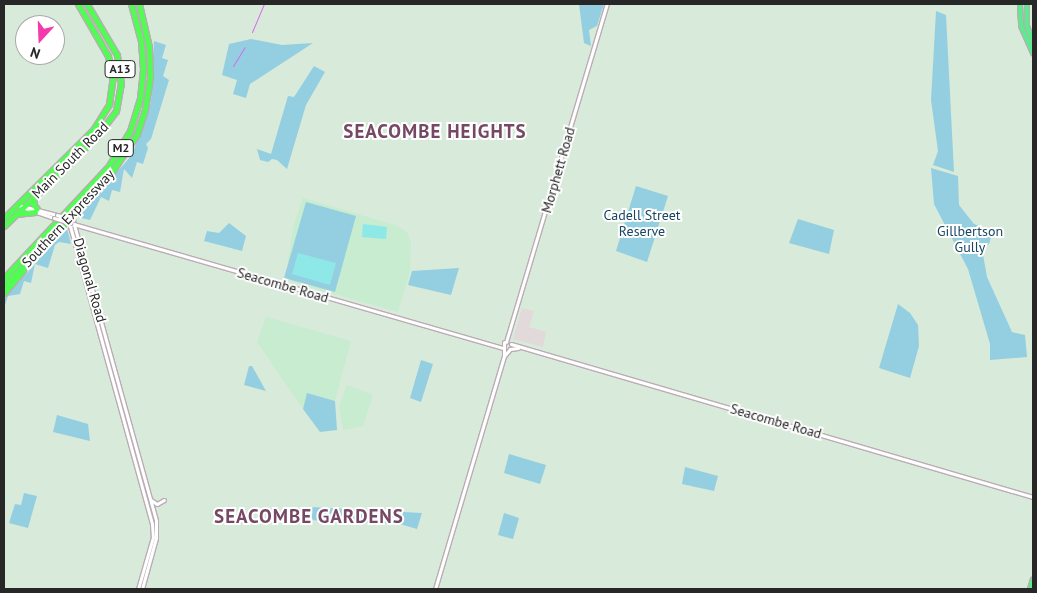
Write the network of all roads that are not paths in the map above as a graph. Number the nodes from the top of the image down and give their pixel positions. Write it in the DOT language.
graph roads {
  1 [pos="78,4"];
  2 [pos="87,4"];
  3 [pos="131,4"];
  4 [pos="139,4"];
  5 [pos="607,4"];
  6 [pos="1020,4"];
  7 [pos="1027,4"];
  8 [pos="1033,42"];
  9 [pos="1033,53"];
  10 [pos="66,156"];
  11 [pos="71,161"];
  12 [pos="35,196"];
  13 [pos="17,204"];
  14 [pos="24,206"];
  15 [pos="36,210"];
  16 [pos="16,214"];
  17 [pos="4,218"];
  18 [pos="72,222"];
  19 [pos="4,226"];
  20 [pos="53,236"];
  21 [pos="21,258"];
  22 [pos="4,274"];
  23 [pos="4,278"];
  24 [pos="4,286"];
  25 [pos="4,293"];
  26 [pos="510,336"];
  27 [pos="505,342"];
  28 [pos="511,343"];
  29 [pos="494,345"];
  30 [pos="519,347"];
  31 [pos="503,348"];
  32 [pos="510,350"];
  33 [pos="504,356"];
  34 [pos="146,492"];
  35 [pos="1033,496"];
  36 [pos="149,498"];
  37 [pos="164,500"];
  38 [pos="156,521"];
  39 [pos="153,532"];
  40 [pos="1033,579"];
  41 [pos="140,589"];
  42 [pos="435,589"];
  43 [pos="1030,589"];
  1 -- 10 [label="highway, Main South Road / A13"];
  2 -- 11 [label="highway, Main South Road / A13"];
  3 -- 21 [label="highway, Southern Expressway / M2"];
  4 -- 20 [label="highway, Southern Expressway / M2"];
  5 -- 26 [label="main road, Morphett Road"];
  6 -- 9 [label="main road"];
  7 -- 8 [label="main road"];
  10 -- 11 [label="highway"];
  10 -- 13 [label="highway, Main South Road / A13"];
  11 -- 12 [label="highway, Main South Road / A13"];
  12 -- 14 [label="highway, Main South Road / A13"];
  12 -- 15 [label="highway"];
  13 -- 14 [label="main road, Seacombe Road"];
  13 -- 17 [label="highway, Main South Road / A13"];
  14 -- 15 [label="main road, Seacombe Road"];
  14 -- 16 [label="highway, Main South Road / A13"];
  15 -- 16 [label="highway"];
  15 -- 18 [label="main road, Seacombe Road, bridge"];
  16 -- 19 [label="highway, Main South Road / A13"];
  18 -- 29 [label="main road, Seacombe Road"];
  18 -- 34 [label="main road, Diagonal Road"];
  20 -- 24 [label="highway, Southern Expressway / M2"];
  20 -- 25 [label="highway"];
  21 -- 22 [label="highway, M2"];
  21 -- 23 [label="highway, Southern Expressway / M2"];
  26 -- 27 [label="main road, Morphett Road"];
  26 -- 28 [label="main road, Morphett Road"];
  27 -- 28 [label="main road, Seacombe Road"];
  27 -- 29 [label="main road"];
  27 -- 31 [label="main road"];
  28 -- 30 [label="main road, Seacombe Road"];
  28 -- 32 [label="main road, Morphett Road"];
  29 -- 31 [label="main road, Seacombe Road"];
  30 -- 32 [label="main road, Seacombe Road"];
  30 -- 35 [label="main road, Seacombe Road"];
  31 -- 32 [label="main road, Seacombe Road"];
  31 -- 33 [label="main road"];
  32 -- 33 [label="main road"];
  33 -- 42 [label="main road"];
  34 -- 36 [label="main road, Diagonal Road"];
  34 -- 39 [label="main road, Diagonal Road"];
  36 -- 37 [label="main road"];
  36 -- 38 [label="main road, Diagonal Road"];
  38 -- 39 [label="main road"];
  38 -- 41 [label="main road, Diagonal Road"];
  39 -- 41 [label="main road, Diagonal Road"];
  40 -- 43 [label="main road"];
}
